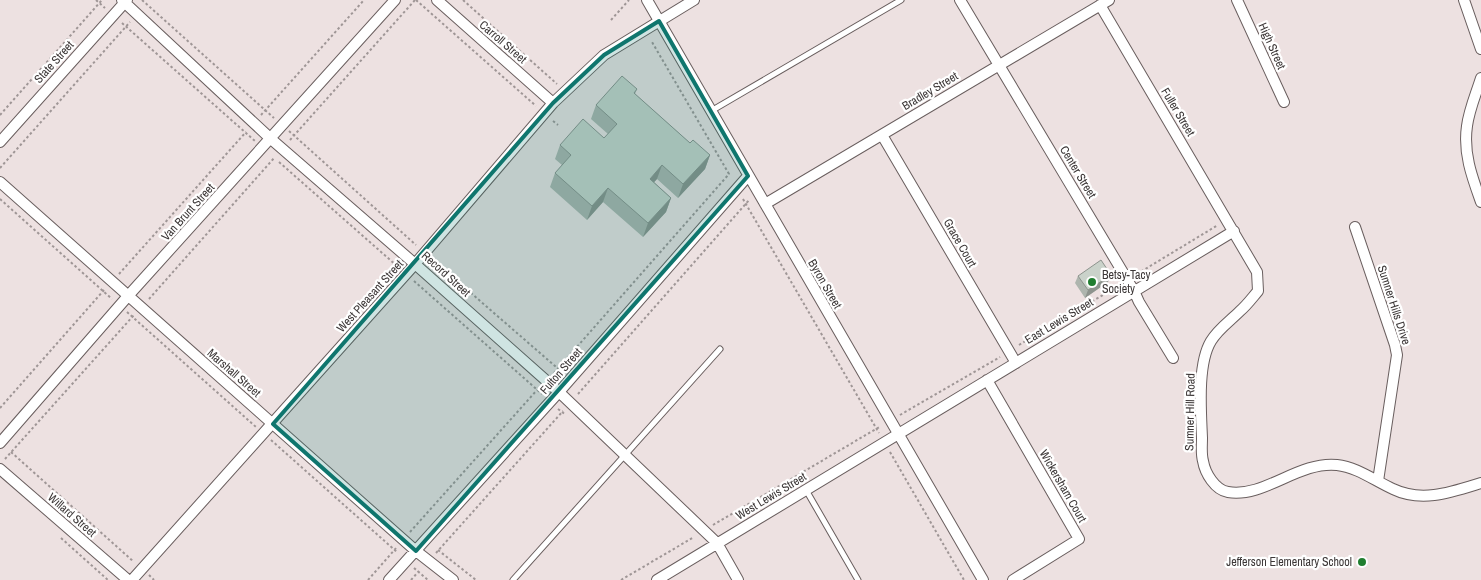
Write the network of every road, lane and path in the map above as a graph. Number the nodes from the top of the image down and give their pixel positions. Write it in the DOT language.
graph roads {
  1 [pos="102,0"];
  2 [pos="142,0"];
  3 [pos="150,0"];
  4 [pos="364,0"];
  5 [pos="395,0"];
  6 [pos="416,0"];
  7 [pos="436,0"];
  8 [pos="463,0"];
  9 [pos="629,0"];
  10 [pos="646,0"];
  11 [pos="694,0"];
  12 [pos="901,0"];
  13 [pos="960,0"];
  14 [pos="1238,0"];
  15 [pos="1464,0"];
  16 [pos="124,1"];
  17 [pos="1105,3"];
  18 [pos="146,4"];
  19 [pos="137,14"];
  20 [pos="611,20"];
  21 [pos="659,21"];
  22 [pos="652,42"];
  23 [pos="1481,49"];
  24 [pos="999,65"];
  25 [pos="1481,78"];
  26 [pos="566,91"];
  27 [pos="1284,102"];
  28 [pos="553,103"];
  29 [pos="265,110"];
  30 [pos="711,111"];
  31 [pos="544,113"];
  32 [pos="0,115"];
  33 [pos="254,123"];
  34 [pos="558,125"];
  35 [pos="283,126"];
  36 [pos="882,135"];
  37 [pos="294,136"];
  38 [pos="271,139"];
  39 [pos="0,142"];
  40 [pos="282,149"];
  41 [pos="0,168"];
  42 [pos="748,176"];
  43 [pos="0,182"];
  44 [pos="737,188"];
  45 [pos="757,191"];
  46 [pos="0,199"];
  47 [pos="1481,202"];
  48 [pos="746,203"];
  49 [pos="764,204"];
  50 [pos="1227,220"];
  51 [pos="1355,227"];
  52 [pos="1234,231"];
  53 [pos="425,253"];
  54 [pos="415,264"];
  55 [pos="1128,280"];
  56 [pos="112,282"];
  57 [pos="104,291"];
  58 [pos="1134,291"];
  59 [pos="128,296"];
  60 [pos="120,306"];
  61 [pos="141,307"];
  62 [pos="132,317"];
  63 [pos="720,350"];
  64 [pos="1009,352"];
  65 [pos="1173,358"];
  66 [pos="1016,363"];
  67 [pos="558,368"];
  68 [pos="571,379"];
  69 [pos="987,380"];
  70 [pos="547,381"];
  71 [pos="559,392"];
  72 [pos="570,402"];
  73 [pos="0,408"];
  74 [pos="890,421"];
  75 [pos="273,424"];
  76 [pos="877,429"];
  77 [pos="264,434"];
  78 [pos="898,434"];
  79 [pos="884,442"];
  80 [pos="0,443"];
  81 [pos="11,452"];
  82 [pos="626,456"];
  83 [pos="0,464"];
  84 [pos="0,469"];
  85 [pos="1378,481"];
  86 [pos="1481,482"];
  87 [pos="805,490"];
  88 [pos="704,530"];
  89 [pos="404,540"];
  90 [pos="717,543"];
  91 [pos="395,550"];
  92 [pos="438,550"];
  93 [pos="416,551"];
  94 [pos="407,561"];
  95 [pos="428,561"];
  96 [pos="142,568"];
  97 [pos="418,572"];
  98 [pos="130,580"];
  99 [pos="154,580"];
  100 [pos="368,580"];
  101 [pos="389,580"];
  102 [pos="411,580"];
  103 [pos="428,580"];
  104 [pos="453,580"];
  105 [pos="476,580"];
  106 [pos="513,580"];
  107 [pos="621,580"];
  108 [pos="656,580"];
  109 [pos="738,580"];
  110 [pos="858,580"];
  111 [pos="964,580"];
  112 [pos="982,580"];
  113 [pos="1013,580"];
  1 -- 32 [label="path"];
  2 -- 18 [label="path"];
  3 -- 18 [label="path"];
  4 -- 29 [label="path"];
  5 -- 35 [label="street, Van Brunt Street"];
  6 -- 31 [label="path"];
  6 -- 37 [label="path"];
  7 -- 28 [label="street, Carroll Street"];
  8 -- 26 [label="path"];
  9 -- 20 [label="path"];
  10 -- 21 [label="street, Byron Street"];
  11 -- 21 [label="street, West Pleasant Street"];
  12 -- 30 [label="lane"];
  13 -- 24 [label="street, Center Street"];
  14 -- 27 [label="street, High Street"];
  15 -- 23 [label="street"];
  16 -- 19 [label="street, Record Street"];
  16 -- 39 [label="street, State Street"];
  17 -- 24 [label="street, Bradley Street"];
  17 -- 50 [label="street, Fuller Street"];
  18 -- 19 [label="path"];
  18 -- 29 [label="path"];
  19 -- 33 [label="street, Record Street"];
  19 -- 41 [label="path"];
  21 -- 26 [label="street, West Pleasant Street"];
  21 -- 30 [label="street, Byron Street"];
  22 -- 67 [label="path"];
  24 -- 36 [label="street, Bradley Street"];
  24 -- 55 [label="street, Center Street"];
  25 -- 47 [label="street"];
  26 -- 28 [label="street, West Pleasant Street"];
  28 -- 31 [label="street, West Pleasant Street"];
  29 -- 33 [label="path"];
  29 -- 35 [label="path"];
  30 -- 42 [label="street, Byron Street"];
  31 -- 34 [label="path"];
  31 -- 53 [label="street, West Pleasant Street"];
  33 -- 38 [label="street, Record Street"];
  33 -- 56 [label="path"];
  35 -- 37 [label="path"];
  35 -- 38 [label="street, Van Brunt Street"];
  36 -- 49 [label="street, Bradley Street"];
  36 -- 64 [label="street, Grace Court"];
  37 -- 40 [label="path"];
  37 -- 53 [label="path"];
  38 -- 40 [label="street, Record Street"];
  38 -- 59 [label="street, Van Brunt Street"];
  40 -- 54 [label="street, Record Street"];
  40 -- 61 [label="path"];
  42 -- 44 [label="street, Fulton Street"];
  42 -- 45 [label="street, Byron Street"];
  43 -- 56 [label="street, Marshall Street"];
  44 -- 48 [label="path"];
  44 -- 68 [label="street, Fulton Street"];
  45 -- 48 [label="path"];
  45 -- 49 [label="street, Byron Street"];
  46 -- 57 [label="path"];
  48 -- 72 [label="path"];
  48 -- 76 [label="path"];
  49 -- 74 [label="street, Byron Street"];
  50 -- 52 [label="street, Fuller Street"];
  50 -- 55 [label="path"];
  51 -- 85 [label="street, Sumner Hills Drive"];
  52 -- 58 [label="street, East Lewis Street"];
  52 -- 85 [label="street, Sumner Hill Road"];
  53 -- 54 [label="street, West Pleasant Street"];
  53 -- 67 [label="path"];
  54 -- 70 [label="street, Record Street"];
  54 -- 75 [label="street, West Pleasant Street"];
  55 -- 58 [label="street, Center Street"];
  55 -- 64 [label="path"];
  56 -- 57 [label="path"];
  56 -- 59 [label="street, Marshall Street"];
  57 -- 60 [label="path"];
  57 -- 73 [label="path"];
  58 -- 65 [label="street, Center Street"];
  58 -- 66 [label="street, East Lewis Street"];
  59 -- 60 [label="street, Van Brunt Street"];
  59 -- 61 [label="street, Marshall Street"];
  60 -- 62 [label="path"];
  60 -- 80 [label="street, Van Brunt Street"];
  61 -- 62 [label="path"];
  61 -- 75 [label="street, Marshall Street"];
  62 -- 77 [label="path"];
  62 -- 81 [label="path"];
  63 -- 82 [label="lane"];
  64 -- 66 [label="street, Grace Court"];
  64 -- 74 [label="path"];
  66 -- 69 [label="street, East Lewis Street"];
  67 -- 68 [label="path"];
  67 -- 70 [label="path"];
  68 -- 71 [label="street, Fulton Street"];
  69 -- 78 [label="street, East Lewis Street"];
  69 -- 113 [label="street, Wickersham Court"];
  70 -- 71 [label="street, Record Street"];
  70 -- 89 [label="path"];
  71 -- 72 [label="street, Record Street"];
  71 -- 93 [label="street, Fulton Street"];
  72 -- 82 [label="street, Record Street"];
  72 -- 92 [label="path"];
  74 -- 76 [label="path"];
  74 -- 78 [label="street, Byron Street"];
  75 -- 77 [label="street, West Pleasant Street"];
  75 -- 89 [label="street, Marshall Street"];
  76 -- 79 [label="path"];
  76 -- 88 [label="path"];
  77 -- 91 [label="path"];
  77 -- 96 [label="street, West Pleasant Street"];
  78 -- 79 [label="street, West Lewis Street"];
  78 -- 112 [label="street, Byron Street"];
  79 -- 87 [label="street, West Lewis Street"];
  79 -- 111 [label="path"];
  80 -- 81 [label="path"];
  81 -- 83 [label="path"];
  81 -- 96 [label="path"];
  82 -- 88 [label="street, Record Street"];
  82 -- 106 [label="lane"];
  84 -- 98 [label="street, Willard Street"];
  85 -- 86 [label="street, Sumner Hill Road"];
  87 -- 90 [label="street, West Lewis Street"];
  87 -- 110 [label="lane"];
  88 -- 90 [label="street, Record Street"];
  88 -- 107 [label="path"];
  89 -- 91 [label="path"];
  89 -- 93 [label="street, Marshall Street"];
  90 -- 108 [label="street, West Lewis Street"];
  90 -- 109 [label="street, Record Street"];
  91 -- 94 [label="path"];
  91 -- 100 [label="path"];
  92 -- 95 [label="path"];
  92 -- 105 [label="path"];
  93 -- 94 [label="street, Fulton Street"];
  93 -- 95 [label="street, Marshall Street"];
  94 -- 97 [label="path"];
  94 -- 101 [label="street, Fulton Street"];
  95 -- 97 [label="path"];
  95 -- 104 [label="street, Marshall Street"];
  96 -- 98 [label="street, West Pleasant Street"];
  96 -- 99 [label="path"];
  97 -- 102 [label="path"];
  97 -- 103 [label="path"];
}
